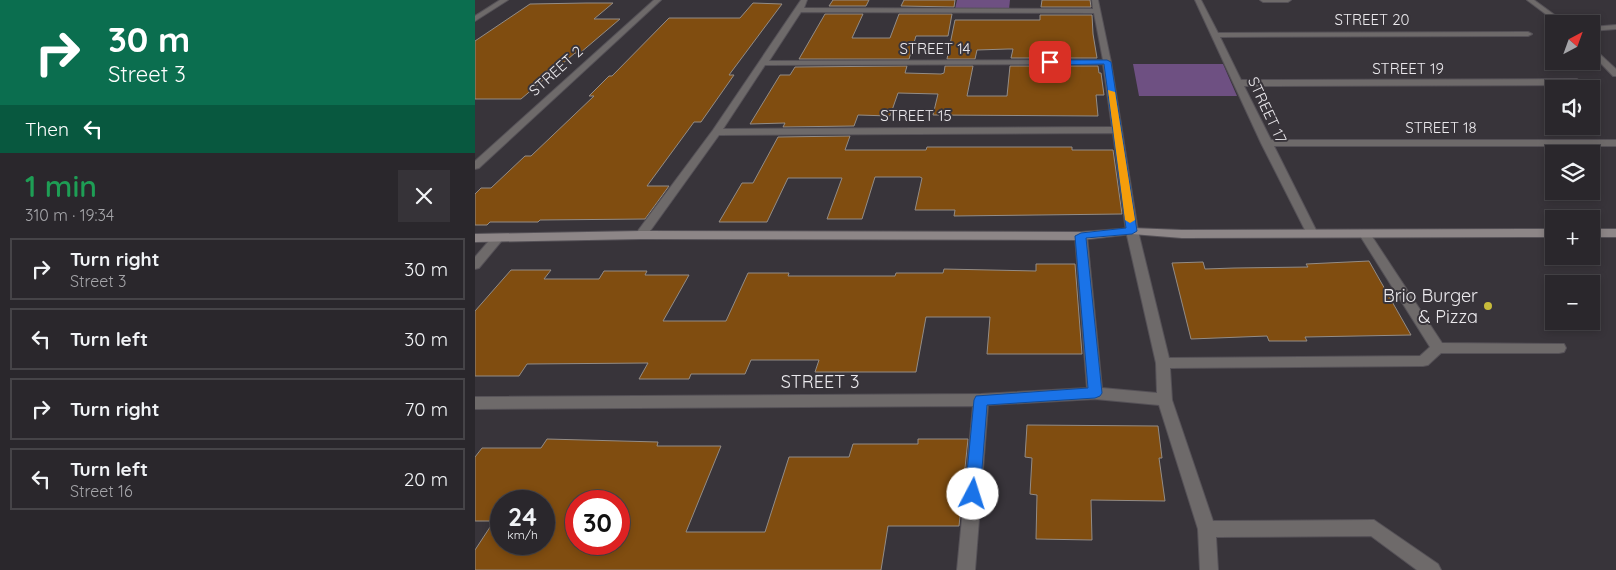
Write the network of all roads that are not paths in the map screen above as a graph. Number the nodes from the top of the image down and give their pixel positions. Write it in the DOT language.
graph roads {
  1 [pos="505,0"];
  2 [pos="658,0"];
  3 [pos="803,0"];
  4 [pos="1095,0"];
  5 [pos="1198,0"];
  6 [pos="1263,0"];
  7 [pos="1288,0"];
  8 [pos="1530,0"];
  9 [pos="799,10"];
  10 [pos="1097,11"];
  11 [pos="1551,15"];
  12 [pos="475,19"];
  13 [pos="1616,28"];
  14 [pos="1600,29"];
  15 [pos="1528,34"];
  16 [pos="1215,35"];
  17 [pos="1600,57"];
  18 [pos="1107,62"];
  19 [pos="763,63"];
  20 [pos="1616,74"];
  21 [pos="1545,82"];
  22 [pos="1239,83"];
  23 [pos="1116,130"];
  24 [pos="716,132"];
  25 [pos="1266,143"];
  26 [pos="1616,143"];
  27 [pos="475,166"];
  28 [pos="1132,231"];
  29 [pos="1311,232"];
  30 [pos="1545,233"];
  31 [pos="1600,233"];
  32 [pos="1616,233"];
  33 [pos="1365,234"];
  34 [pos="641,235"];
  35 [pos="1081,236"];
  36 [pos="475,238"];
  37 [pos="498,238"];
  38 [pos="475,265"];
  39 [pos="1438,348"];
  40 [pos="1559,348"];
  41 [pos="1163,363"];
  42 [pos="1095,393"];
  43 [pos="981,400"];
  44 [pos="1165,400"];
  45 [pos="475,403"];
  46 [pos="1207,529"];
  47 [pos="966,570"];
  48 [pos="1209,570"];
  49 [pos="1432,570"];
  1 -- 12 [label="street"];
  2 -- 27 [label="street, STREET 2"];
  3 -- 9 [label="street"];
  4 -- 10 [label="street"];
  5 -- 16 [label="street, STREET 17"];
  6 -- 7 [label="street"];
  8 -- 11 [label="street"];
  9 -- 10 [label="street"];
  9 -- 19 [label="street"];
  10 -- 18 [label="street"];
  13 -- 14 [label="street"];
  15 -- 16 [label="street, STREET 20"];
  16 -- 22 [label="street, STREET 17"];
  17 -- 20 [label="street"];
  18 -- 19 [label="street, STREET 14"];
  18 -- 23 [label="street"];
  19 -- 24 [label="street"];
  21 -- 22 [label="street, STREET 19"];
  22 -- 25 [label="street, STREET 17"];
  23 -- 24 [label="street, STREET 15"];
  23 -- 28 [label="street"];
  24 -- 34 [label="street"];
  25 -- 26 [label="street, STREET 18"];
  25 -- 29 [label="street, STREET 17"];
  28 -- 29 [label="street"];
  28 -- 35 [label="street"];
  28 -- 41 [label="street"];
  29 -- 33 [label="street"];
  30 -- 33 [label="street"];
  31 -- 32 [label="street"];
  33 -- 39 [label="street"];
  34 -- 35 [label="street"];
  34 -- 37 [label="street"];
  35 -- 42 [label="street"];
  36 -- 37 [label="street"];
  37 -- 38 [label="street"];
  39 -- 40 [label="street"];
  39 -- 41 [label="street"];
  41 -- 44 [label="street"];
  42 -- 43 [label="street, STREET 3"];
  42 -- 44 [label="street, STREET 3"];
  43 -- 45 [label="street, STREET 3"];
  43 -- 47 [label="street"];
  44 -- 46 [label="street"];
  46 -- 48 [label="street"];
  46 -- 49 [label="street"];
}
